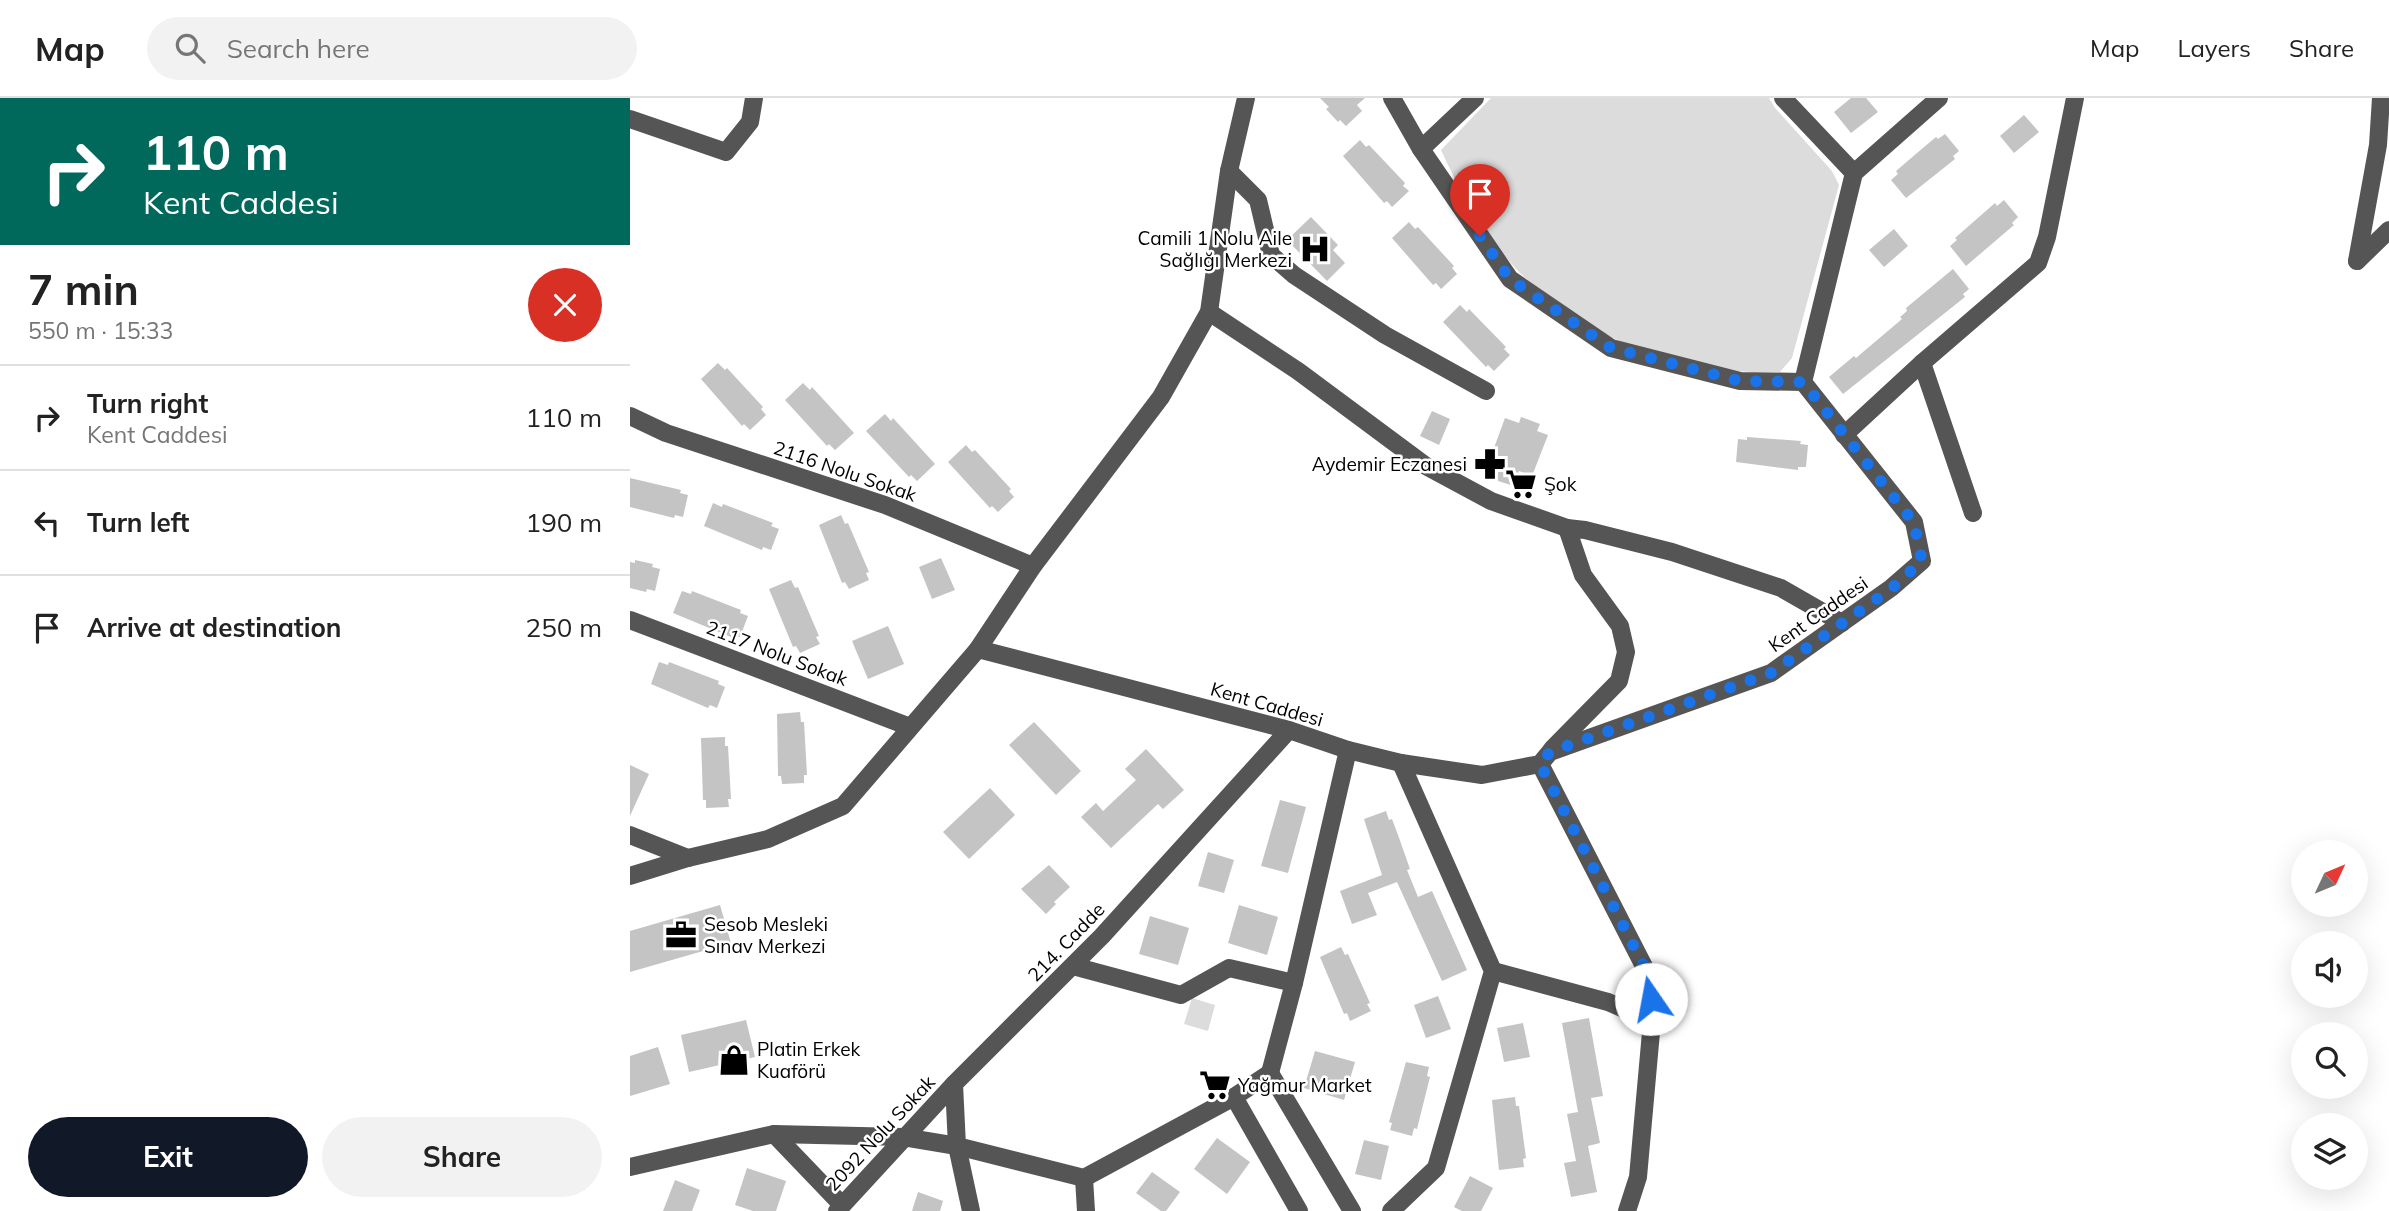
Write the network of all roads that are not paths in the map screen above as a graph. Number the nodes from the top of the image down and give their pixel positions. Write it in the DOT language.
graph roads {
  1 [pos="754,98"];
  2 [pos="1246,98"];
  3 [pos="1392,98"];
  4 [pos="1475,98"];
  5 [pos="1783,98"];
  6 [pos="1939,98"];
  7 [pos="2075,98"];
  8 [pos="2381,98"];
  9 [pos="630,119"];
  10 [pos="1421,149"];
  11 [pos="1229,171"];
  12 [pos="1854,173"];
  13 [pos="2389,230"];
  14 [pos="1209,312"];
  15 [pos="1922,363"];
  16 [pos="1803,382"];
  17 [pos="1486,391"];
  18 [pos="634,423"];
  19 [pos="1844,435"];
  20 [pos="1973,513"];
  21 [pos="1567,528"];
  22 [pos="1033,566"];
  23 [pos="630,620"];
  24 [pos="1842,623"];
  25 [pos="978,649"];
  26 [pos="910,727"];
  27 [pos="1289,730"];
  28 [pos="1348,750"];
  29 [pos="1545,758"];
  30 [pos="1401,763"];
  31 [pos="630,835"];
  32 [pos="688,858"];
  33 [pos="630,876"];
  34 [pos="1073,966"];
  35 [pos="1493,971"];
  36 [pos="1294,983"];
  37 [pos="1652,1021"];
  38 [pos="1270,1073"];
  39 [pos="954,1084"];
  40 [pos="1234,1097"];
  41 [pos="774,1134"];
  42 [pos="903,1137"];
  43 [pos="957,1146"];
  44 [pos="630,1167"];
  45 [pos="1084,1178"];
  46 [pos="839,1208"];
  47 [pos="971,1211"];
  48 [pos="1086,1211"];
  49 [pos="1299,1211"];
  50 [pos="1352,1211"];
  51 [pos="1391,1211"];
  52 [pos="1627,1211"];
  1 -- 9 [label="street"];
  2 -- 11 [label="street"];
  3 -- 10 [label="street"];
  4 -- 10 [label="street"];
  5 -- 12 [label="street"];
  6 -- 12 [label="street"];
  7 -- 15 [label="street"];
  8 -- 13 [label="street"];
  10 -- 16 [label="street"];
  11 -- 14 [label="street"];
  11 -- 17 [label="street"];
  12 -- 16 [label="street"];
  14 -- 21 [label="street"];
  14 -- 22 [label="street"];
  15 -- 19 [label="street"];
  15 -- 20 [label="street"];
  16 -- 19 [label="street"];
  18 -- 22 [label="street, 2116 Nolu Sokak"];
  19 -- 24 [label="street, Kent Caddesi"];
  21 -- 24 [label="street"];
  21 -- 29 [label="street"];
  22 -- 25 [label="street"];
  23 -- 26 [label="street, 2117 Nolu Sokak"];
  24 -- 29 [label="street, Kent Caddesi"];
  25 -- 26 [label="street"];
  25 -- 27 [label="street, Kent Caddesi"];
  26 -- 32 [label="street"];
  27 -- 28 [label="street, Kent Caddesi"];
  27 -- 34 [label="street, 214. Cadde"];
  28 -- 30 [label="street, Kent Caddesi"];
  28 -- 36 [label="street"];
  29 -- 30 [label="street, Kent Caddesi"];
  29 -- 37 [label="street"];
  30 -- 35 [label="street"];
  31 -- 32 [label="street"];
  32 -- 33 [label="street"];
  34 -- 36 [label="street"];
  34 -- 39 [label="street, 214. Cadde"];
  35 -- 37 [label="street"];
  35 -- 51 [label="street"];
  36 -- 38 [label="street"];
  37 -- 52 [label="street"];
  38 -- 40 [label="street"];
  38 -- 50 [label="street"];
  39 -- 42 [label="street, 2092 Nolu Sokak"];
  39 -- 43 [label="street"];
  40 -- 45 [label="street"];
  40 -- 49 [label="street"];
  41 -- 42 [label="street"];
  41 -- 44 [label="street"];
  41 -- 46 [label="street"];
  42 -- 43 [label="street"];
  42 -- 46 [label="street, 2092 Nolu Sokak"];
  43 -- 45 [label="street"];
  43 -- 47 [label="street"];
  45 -- 48 [label="street"];
}
